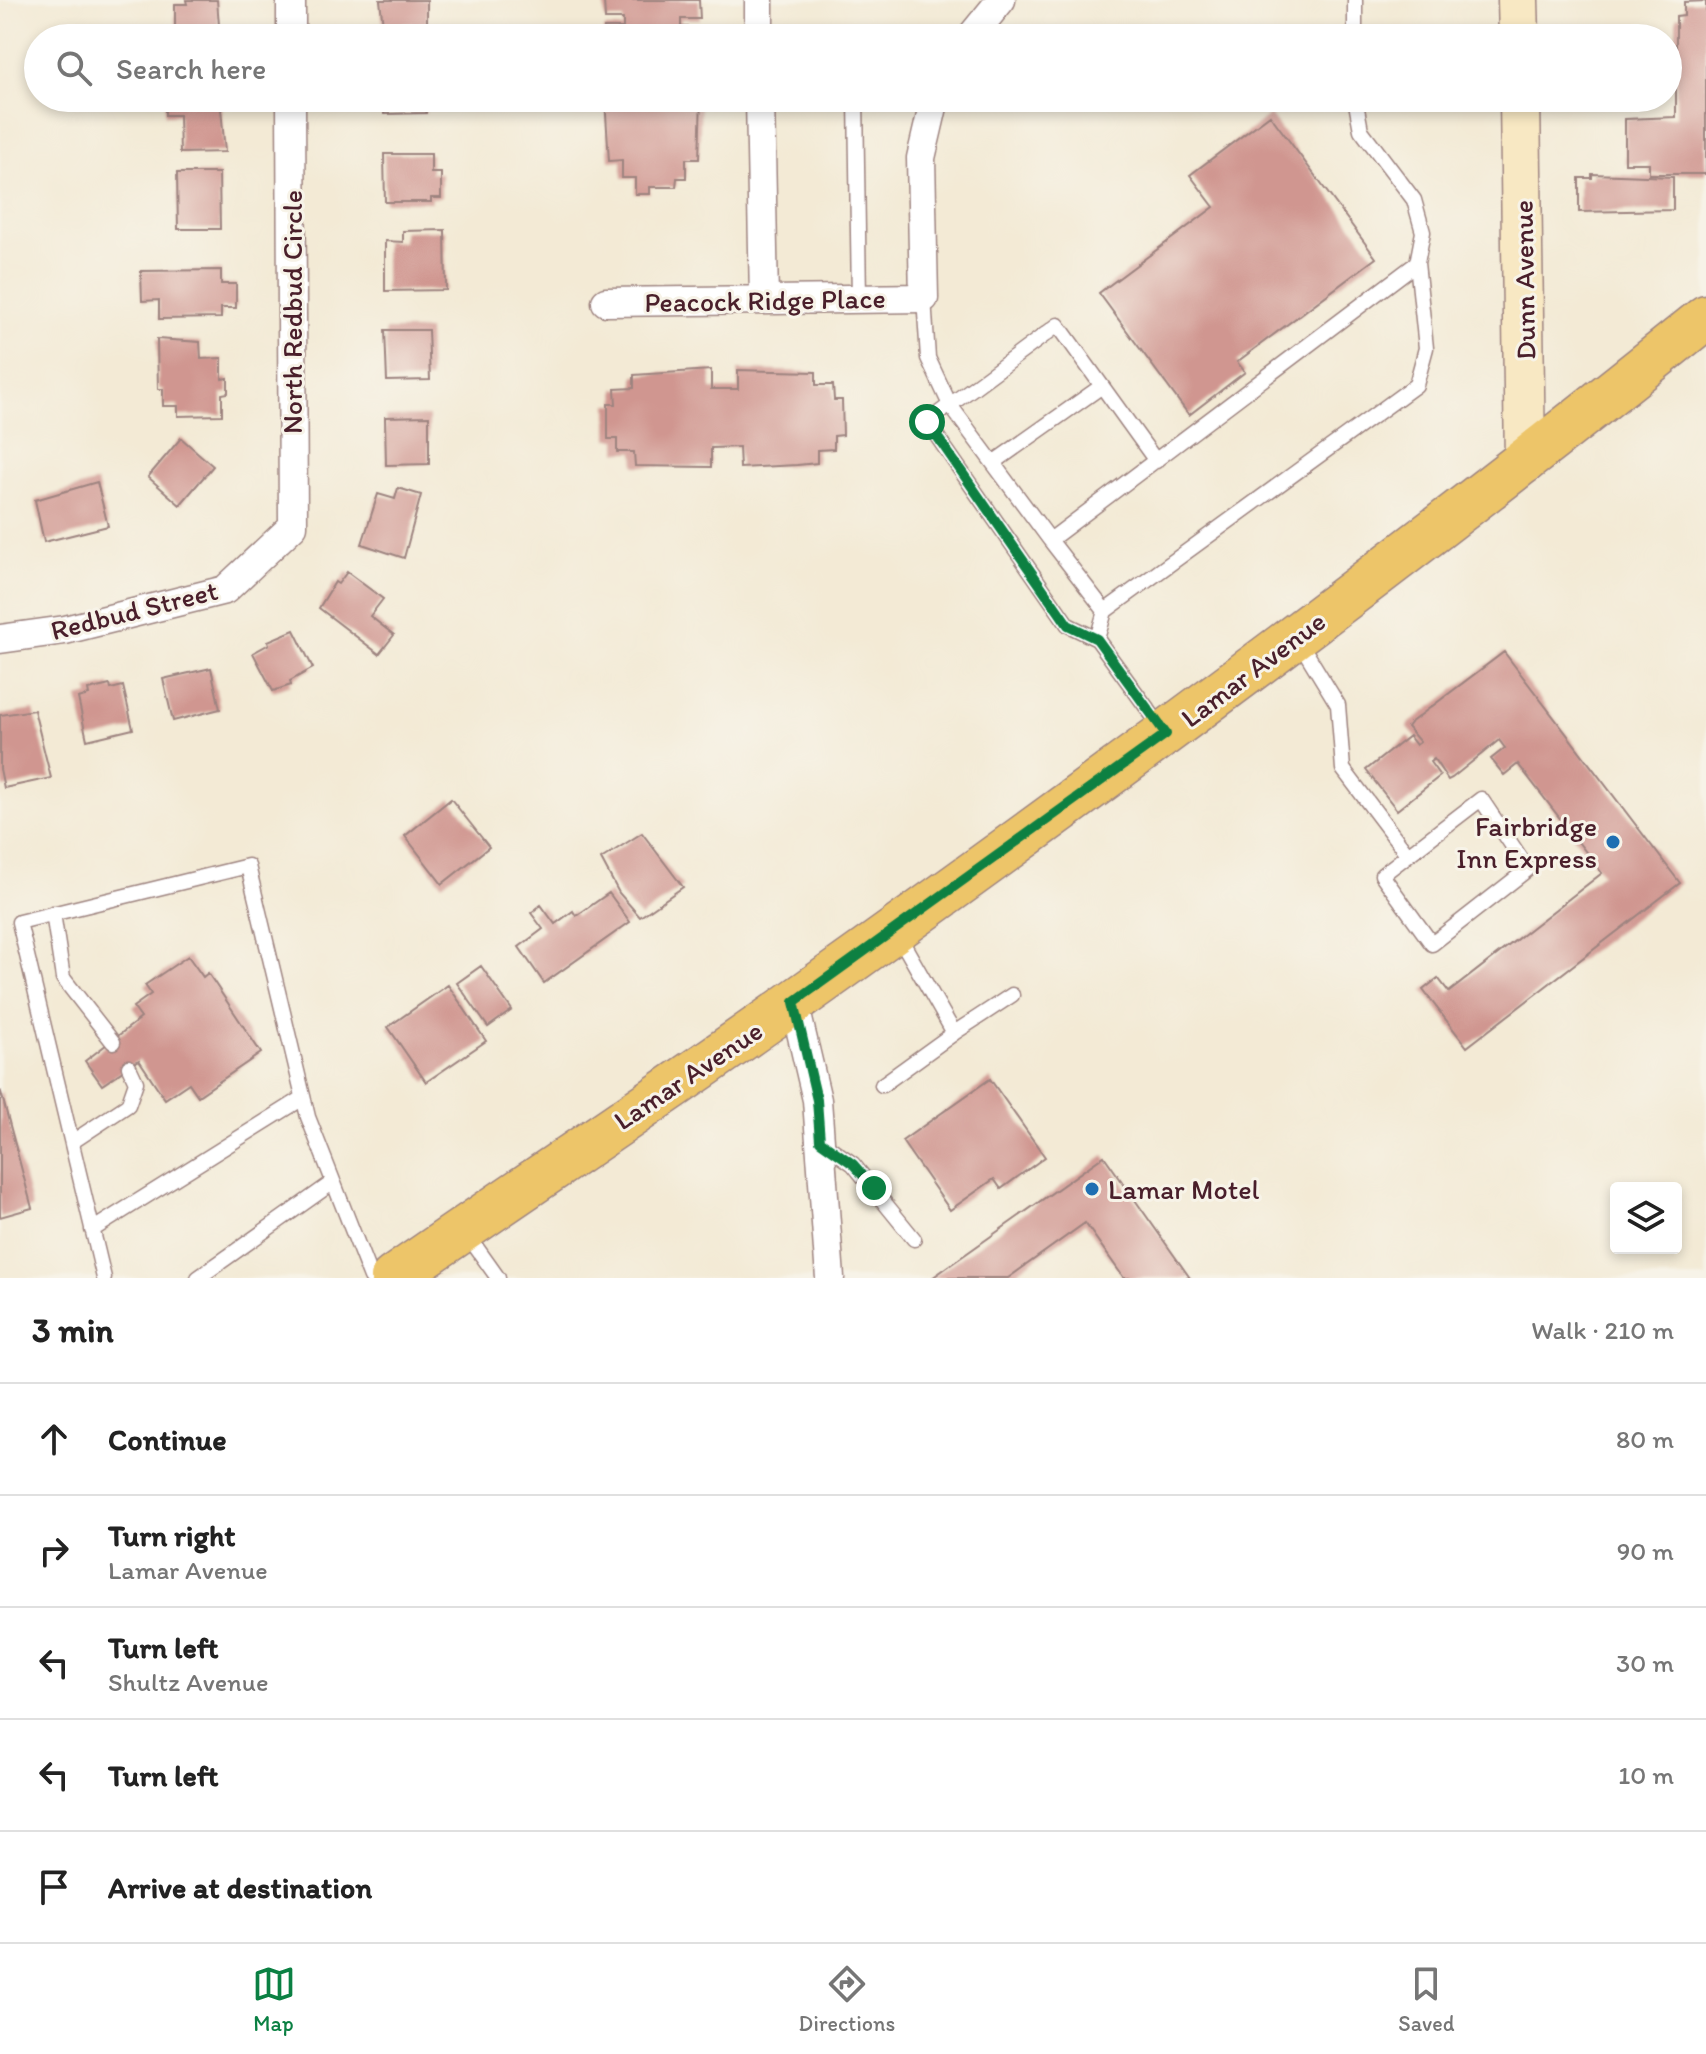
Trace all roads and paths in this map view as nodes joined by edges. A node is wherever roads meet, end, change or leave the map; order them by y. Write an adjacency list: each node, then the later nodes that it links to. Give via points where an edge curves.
1 (291, 0): 6 (street)
2 (759, 0): 7 (street)
3 (1001, 0): 8 (street)
4 (1355, 0): 9 (lane)
5 (1518, 0): 10 (street)
6 (291, 24)
7 (759, 24)
8 (981, 24)
9 (1355, 24)
10 (1519, 24)
11 (291, 112): 28 (street, North Redbud Circle)
12 (760, 112): 20 (street)
13 (856, 112): 19 (lane)
14 (932, 112): 18 (street, via 921,158)
15 (1358, 112): 17 (lane, via 1361,130 1414,200 1423,232)
16 (1520, 112): 27 (street, Dunn Avenue)
17 (1417, 263): 25 (lane); 30 (lane, via 1426,348 1416,385)
18 (924, 298): 19 (street, Peacock Ridge Place); 24 (lane, via 928,358)
19 (859, 299): 20 (street, Peacock Ridge Place)
20 (764, 300): 21 (street, Peacock Ridge Place)
21 (606, 302)
22 (1706, 317): 27 (main road, Lamar Avenue)
23 (1102, 386): 24 (lane, via 1058,325); 25 (lane); 26 (lane)
24 (950, 405): 26 (lane); 33 (lane, via 927,422 1068,625)
25 (1156, 461): 29 (lane)
26 (993, 463): 29 (lane)
27 (1525, 463): 31 (main road, Lamar Avenue)
28 (293, 526): 32 (street, Redbud Street, via 225,590 65,630)
29 (1050, 540): 30 (lane)
30 (1105, 611): 33 (lane)
31 (1297, 637): 34 (main road, Lamar Avenue); 35 (lane, via 1338,705 1343,769)
32 (0, 639)
33 (1097, 639): 34 (lane)
34 (1166, 734): 37 (main road, Lamar Avenue)
35 (1408, 855): 35 (lane, via 1481,799 1528,869 1432,944 1382,875)
36 (53, 913): 41 (lane, via 63,978); 44 (lane, via 248,866); 46 (lane, via 19,922)
37 (895, 930): 39 (main road, Lamar Avenue); 40 (lane)
38 (1012, 995): 40 (lane)
39 (794, 1002): 45 (street, via 817,1100); 48 (main road, Lamar Avenue)
40 (954, 1033): 43 (lane)
41 (113, 1042)
42 (129, 1067): 46 (lane, via 136,1082 128,1105)
43 (882, 1085)
44 (303, 1098): 47 (lane); 49 (lane)
45 (820, 1141): 50 (lane, via 853,1164); 56 (street)
46 (72, 1142): 49 (lane)
47 (332, 1183): 52 (lane); 53 (lane)
48 (464, 1229): 54 (main road, Lamar Avenue); 55 (lane)
49 (92, 1230): 51 (lane)
50 (914, 1239)
51 (104, 1278)
52 (198, 1278)
53 (371, 1278)
54 (393, 1278)
55 (498, 1278)
56 (830, 1278)

